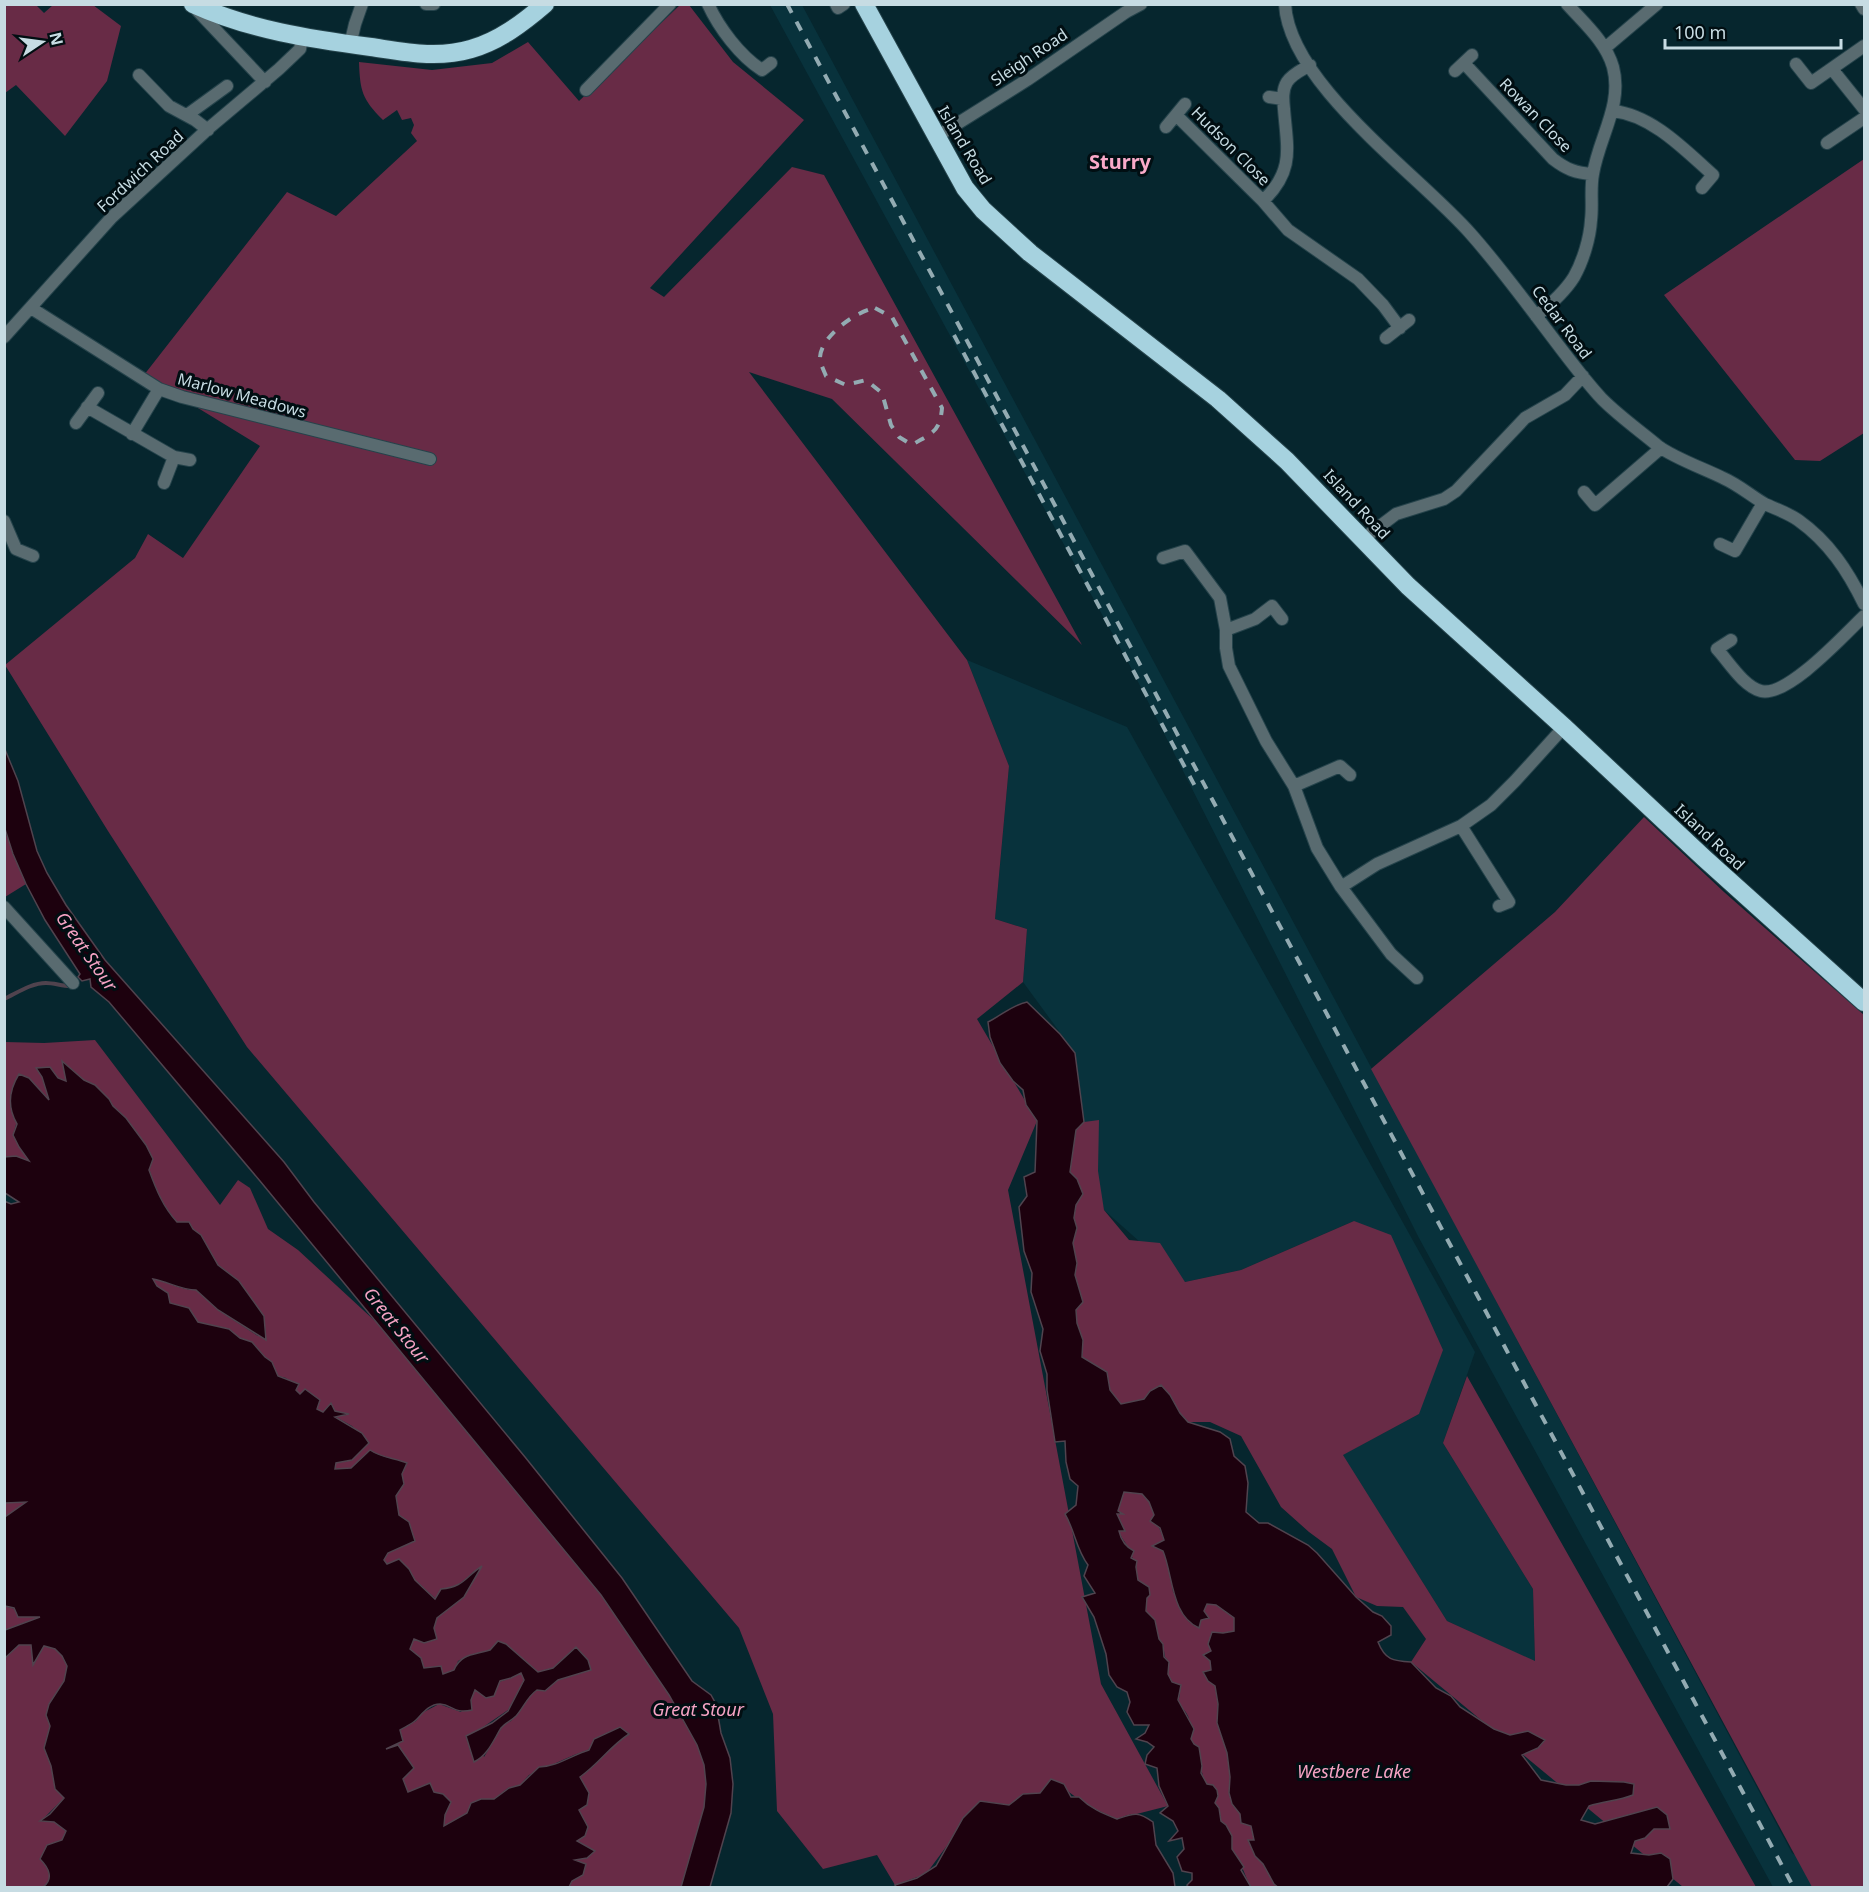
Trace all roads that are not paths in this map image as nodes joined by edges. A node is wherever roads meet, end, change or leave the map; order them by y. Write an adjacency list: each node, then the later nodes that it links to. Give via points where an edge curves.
1 (193, 4): 17 (highway, via 222,18); 27 (street)
2 (362, 4): 18 (street)
3 (426, 4): 4 (street)
4 (434, 4)
5 (545, 4): 18 (highway, via 499,38 472,49 423,55)
6 (670, 4): 29 (street, via 654,14)
7 (708, 4): 21 (street, via 752,63 762,70)
8 (836, 4): 9 (street, via 838,8)
9 (844, 4)
10 (864, 4): 40 (highway, Island Road)
11 (1141, 4): 40 (street, Sleigh Road)
12 (1286, 4): 24 (street, Cedar Road, via 1291,34)
13 (1567, 4): 20 (street)
14 (1657, 4): 20 (street)
15 (1861, 4): 16 (street)
16 (1864, 9)
17 (302, 37): 18 (highway); 27 (street, Fordwich Road, via 300,49)
18 (350, 45)
19 (1864, 46): 25 (street)
20 (1605, 48): 34 (street, via 1613,67)
21 (771, 63)
22 (1464, 63): 42 (street, Rowan Close, via 1553,159 1576,173)
23 (1796, 64): 25 (street, via 1811,83)
24 (1310, 66): 31 (street, via 1288,80); 46 (street, Cedar Road, via 1356,126 1468,231)
25 (1832, 69): 33 (street)
26 (139, 75): 35 (street, via 169,106)
27 (265, 82): 39 (street, Fordwich Road)
28 (227, 86): 35 (street)
29 (586, 90)
30 (1269, 97): 31 (street)
31 (1283, 99): 44 (street, Hudson Close, via 1288,153 1277,183)
32 (1185, 104): 36 (street, Hudson Close)
33 (1864, 109)
34 (1613, 111): 42 (street); 43 (street, via 1638,118 1690,154 1713,175)
35 (187, 115): 39 (street)
36 (1176, 115): 38 (street, Hudson Close); 44 (street, Hudson Close)
37 (1864, 118): 41 (street)
38 (1166, 127)
39 (207, 130): 45 (street, Fordwich Road, via 112,218)
40 (936, 137): 63 (highway, Island Road, via 965,188 1002,228 1218,399 1310,483)
41 (1827, 143)
42 (1593, 174): 46 (street, via 1591,222 1583,254 1574,276 1556,300)
43 (1702, 188)
44 (1263, 201): 48 (street, Hudson Close, via 1288,230 1358,279 1405,324)
45 (31, 308): 47 (street, Fordwich Road); 50 (street, Marlow Meadows)
46 (1536, 316): 49 (street, Cedar Road)
47 (4, 337)
48 (1386, 338)
49 (1582, 376): 55 (street, Cedar Road, via 1603,400); 63 (street, via 1565,395 1525,418 1456,491 1444,499 1396,514)
50 (159, 389): 54 (street); 57 (street, Marlow Meadows)
51 (98, 393): 52 (street)
52 (87, 407): 53 (street); 54 (street)
53 (76, 423)
54 (132, 434): 56 (street)
55 (1661, 448): 60 (street, via 1594,505); 61 (street, Cedar Road, via 1741,486)
56 (174, 458): 58 (street); 59 (street)
57 (430, 459)
58 (190, 460)
59 (164, 483)
60 (1584, 492)
61 (1763, 503): 64 (street, via 1735,551); 67 (street, Cedar Road, via 1797,519 1830,547)
62 (4, 521): 65 (street, via 16,549)
63 (1363, 539): 72 (highway, Island Road, via 1408,586)
64 (1720, 544)
65 (33, 556)
66 (1162, 558): 70 (street, via 1185,551 1220,598)
67 (1864, 604)
68 (1864, 616): 71 (street, via 1797,678 1779,689 1762,691 1749,684 1718,649)
69 (1282, 619): 70 (street, via 1272,606 1255,619)
70 (1226, 630): 74 (street, via 1229,666 1266,741)
71 (1731, 640)
72 (1564, 727): 75 (street, via 1491,806); 81 (highway, Island Road)
73 (1350, 775): 74 (street, via 1340,766)
74 (1294, 786): 76 (street, via 1317,848)
75 (1461, 826): 76 (street, via 1377,864); 77 (street, via 1509,902)
76 (1341, 887): 79 (street, via 1391,954)
77 (1499, 906)
78 (4, 907): 80 (street)
79 (1416, 978)
80 (73, 983)
81 (1864, 1002)

